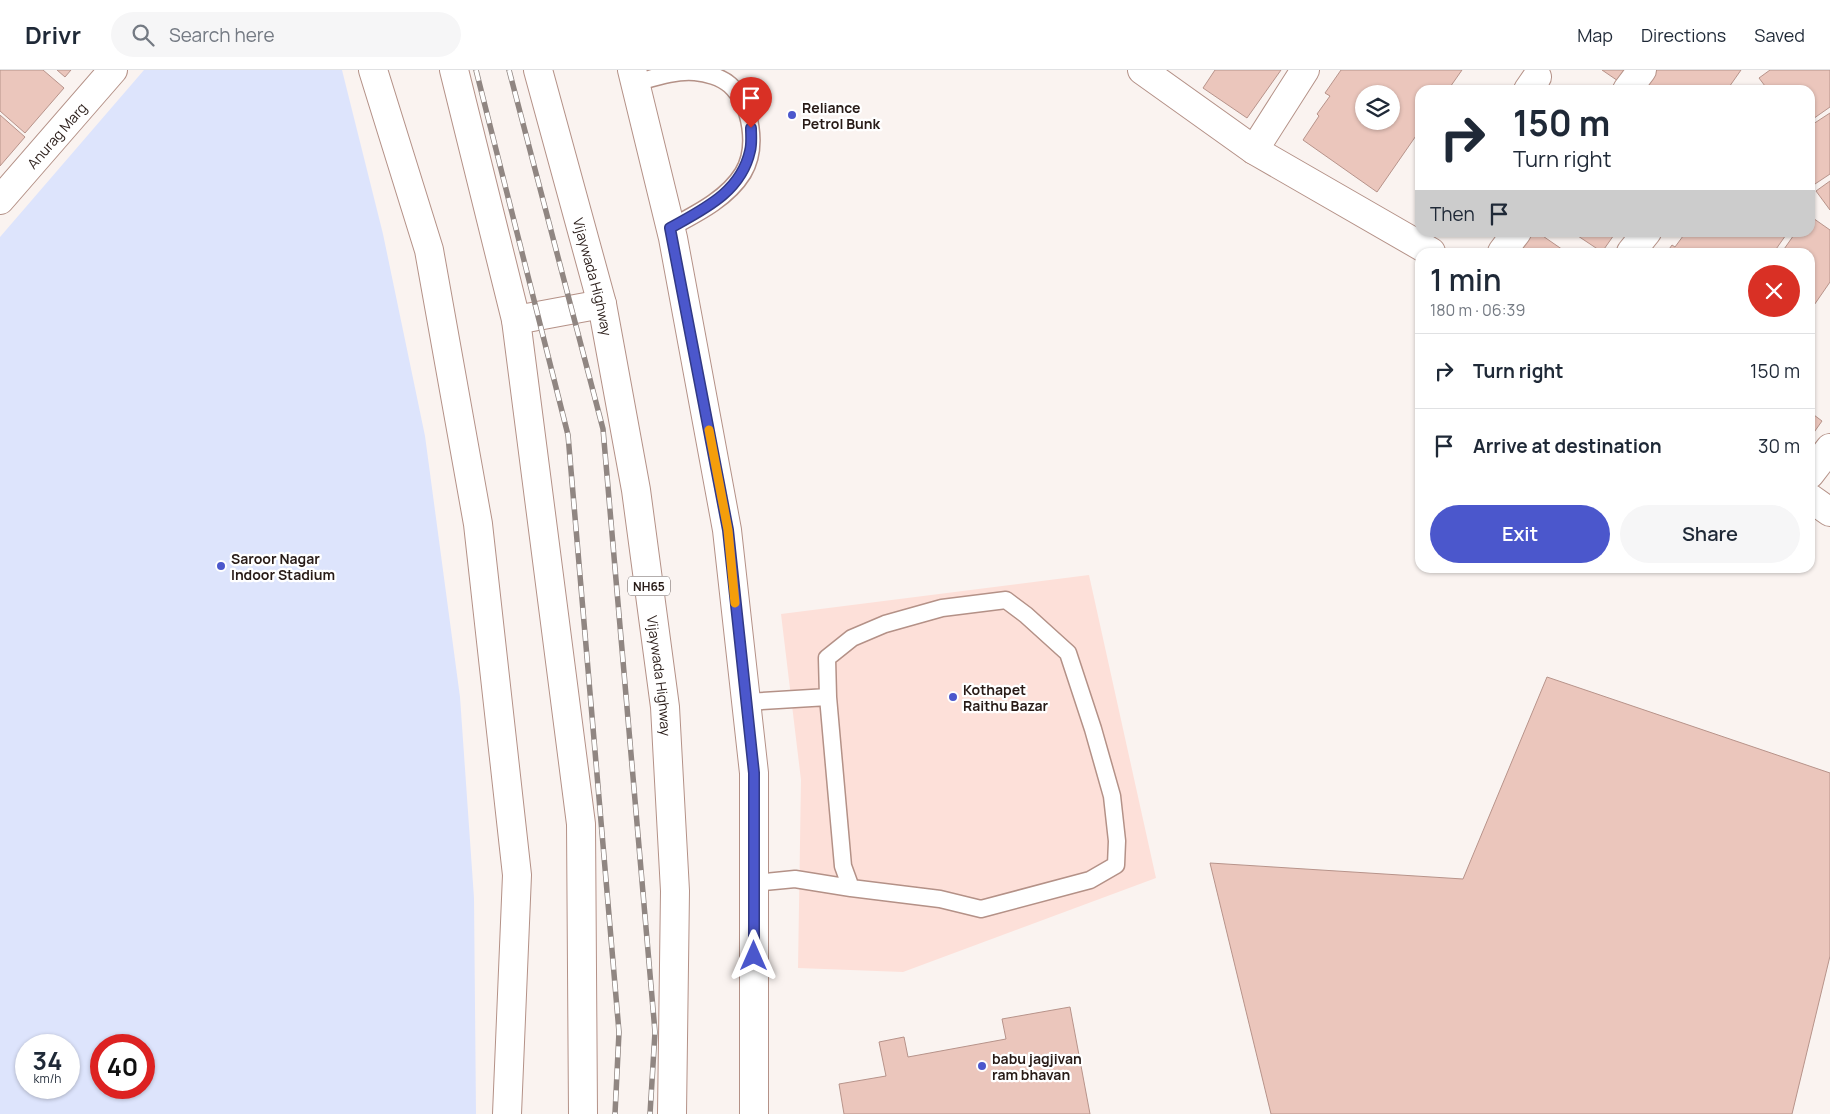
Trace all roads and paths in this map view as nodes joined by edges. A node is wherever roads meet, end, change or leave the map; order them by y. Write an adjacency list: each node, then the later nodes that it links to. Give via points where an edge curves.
1 (113, 70): 11 (main road, Anurag Marg)
2 (373, 70): 28 (main road, via 429,250 478,524 518,875)
3 (454, 70): 19 (main road)
4 (538, 70): 18 (main road, Vijaywada Highway / NH65)
5 (1142, 70): 10 (main road)
6 (1305, 70): 10 (main road)
7 (1642, 70): 9 (main road)
8 (633, 76): 12 (main road); 12 (lane, via 692,71 710,75 729,85 742,100 748,115 751,150 743,173 720,199)
9 (1631, 85)
10 (1254, 150): 15 (main road)
11 (0, 200)
12 (670, 228): 25 (main road, via 728,530)
13 (1513, 237): 16 (main road)
14 (1642, 237): 17 (main road)
15 (1427, 244)
16 (1505, 248)
17 (1634, 248)
18 (602, 304): 19 (main road); 30 (main road, Vijaywada Highway / NH65, via 636,490 665,708 676,891)
19 (516, 320): 29 (main road, via 581,824)
20 (1830, 448): 21 (main road)
21 (1815, 468)
22 (1815, 502): 23 (main road)
23 (1830, 512)
24 (828, 697): 25 (lane); 27 (lane, via 843,866); 27 (lane, via 827,658 852,638 885,624 942,608 1006,600 1068,653 1112,796 1116,864 1090,880 981,909 940,899)
25 (746, 702): 26 (main road, via 754,773)
26 (754, 883): 27 (lane, via 795,879); 31 (main road)
27 (851, 888)
28 (507, 1114)
29 (583, 1114)
30 (672, 1114)
31 (754, 1114)

